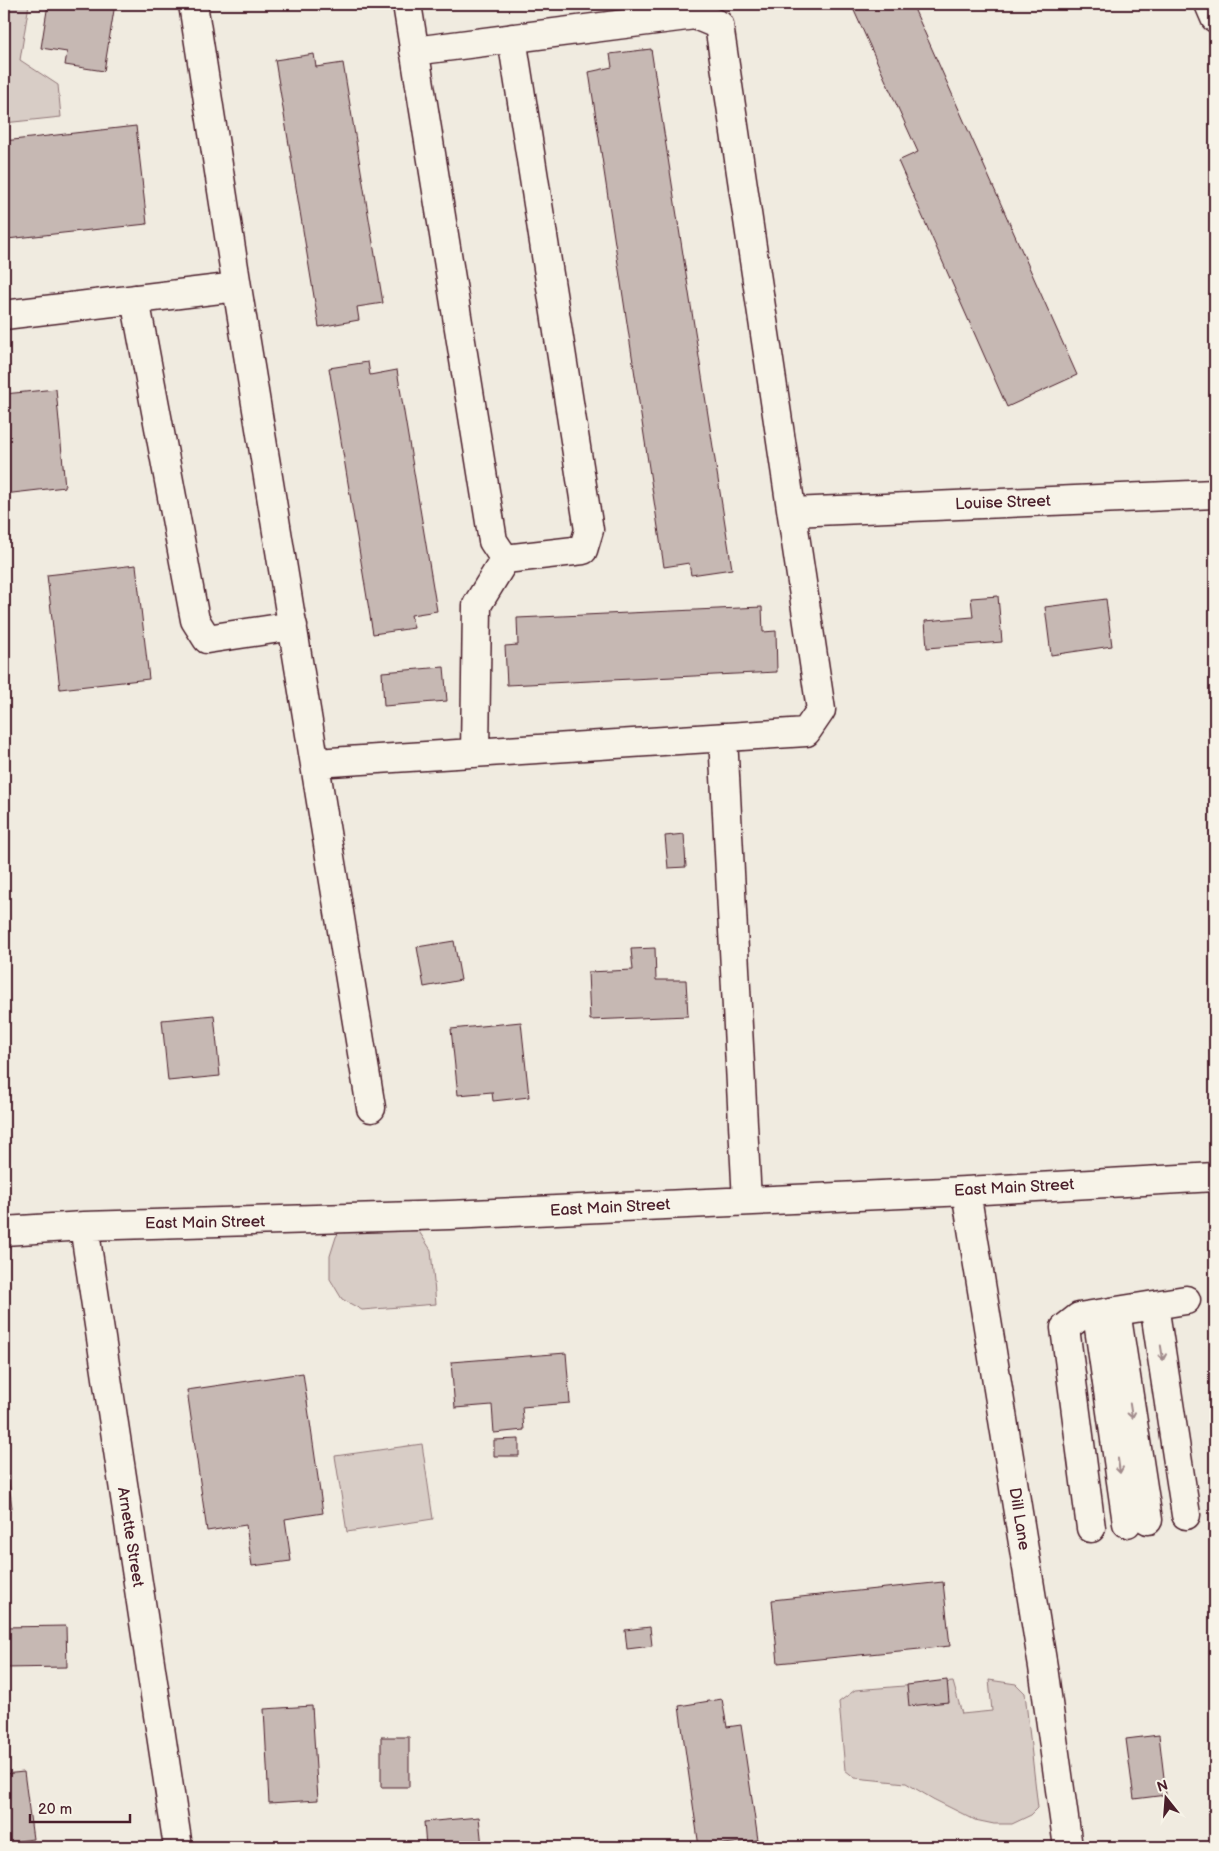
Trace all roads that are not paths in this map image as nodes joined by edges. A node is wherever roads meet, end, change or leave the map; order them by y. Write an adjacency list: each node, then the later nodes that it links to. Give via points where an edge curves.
1 (193, 4): 7 (street)
2 (407, 4): 6 (street)
3 (1209, 4): 4 (street)
4 (1215, 18)
5 (512, 38): 6 (street); 11 (street, via 695,15 719,25); 12 (street, via 589,530 583,550)
6 (414, 51): 12 (street, via 493,541)
7 (237, 287): 8 (street); 13 (street)
8 (135, 299): 9 (street); 13 (street, via 195,620 207,639)
9 (4, 315)
10 (1215, 494): 11 (street, Louise Street)
11 (792, 512): 14 (street, via 821,710 806,732)
12 (505, 559): 15 (street, via 477,605)
13 (293, 626): 16 (street)
14 (723, 737): 15 (street); 20 (street)
15 (475, 753): 16 (street)
16 (315, 763): 17 (street)
17 (371, 1108)
18 (1215, 1176): 19 (street, East Main Street)
19 (966, 1191): 20 (street, East Main Street); 27 (street, Dill Lane, via 1043,1667)
20 (747, 1201): 21 (street, East Main Street, via 404,1217)
21 (84, 1226): 22 (street, East Main Street); 26 (street, Arnette Street)
22 (4, 1231)
23 (1186, 1300): 24 (street)
24 (1117, 1311): 25 (street, one-way to 25); 25 (street, one-way to 25); 25 (street, via 1065,1328)
25 (1138, 1522)
26 (178, 1847)
27 (1068, 1847)

